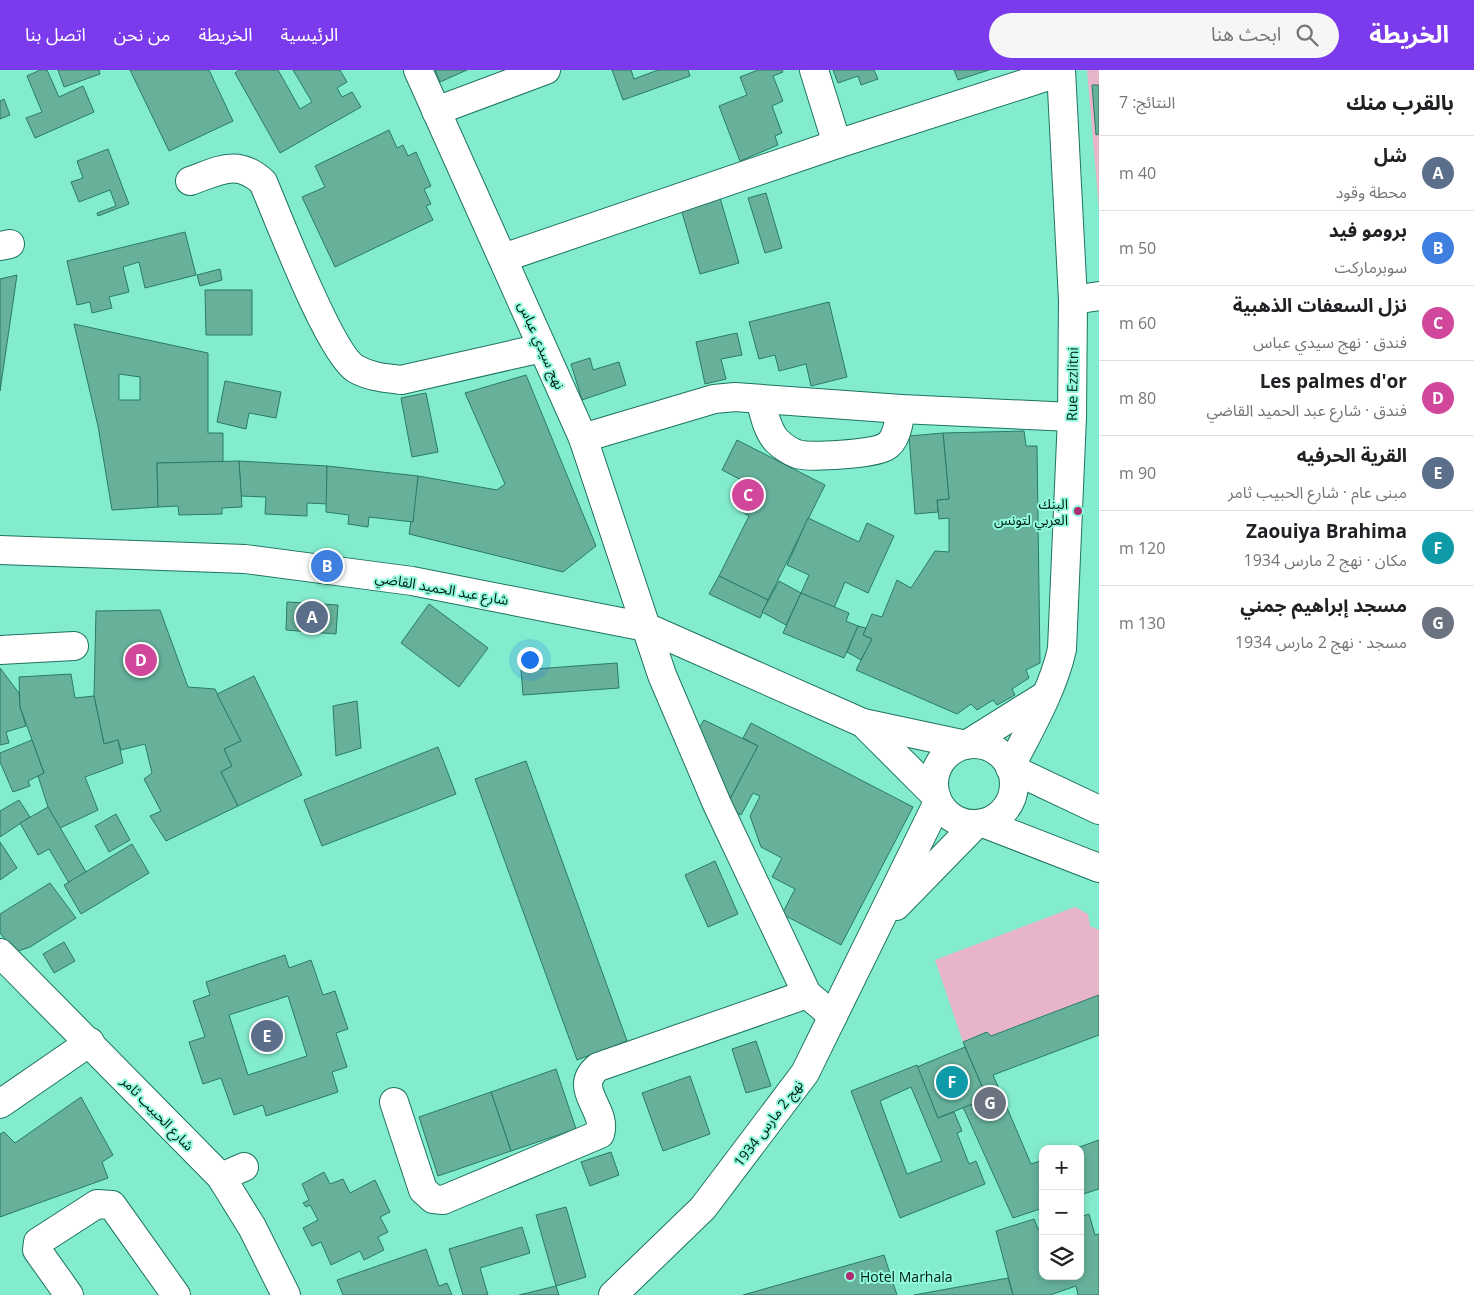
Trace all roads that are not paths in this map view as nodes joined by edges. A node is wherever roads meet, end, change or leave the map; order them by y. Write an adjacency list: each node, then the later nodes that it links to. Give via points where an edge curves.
1 (418, 70): 5 (street, نهج سيدي عباس)
2 (546, 70): 5 (street)
3 (814, 70): 6 (street)
4 (1061, 71): 6 (street); 9 (street, Rue Ezzlitni)
5 (436, 111): 8 (street, نهج سيدي عباس)
6 (837, 144): 8 (street)
7 (190, 181): 10 (street, via 226,169 240,168 252,172 263,182 334,345 355,369 377,377 400,380)
8 (503, 258): 10 (street, نهج سيدي عباس)
9 (1086, 298): 13 (street, Rue Ezzlitni)
10 (542, 348): 14 (street, نهج سيدي عباس)
11 (760, 399): 12 (street); 12 (street, via 769,429 777,440 795,454 808,456 869,452 886,447 895,435); 14 (street, via 714,399)
12 (901, 410): 13 (street)
13 (1072, 417): 19 (street, Rue Ezzlitni, via 1062,649)
14 (583, 438): 16 (street, نهج سيدي عباس)
15 (0, 550): 16 (street, شارع عبد الحميد القاضي, via 245,559 412,581)
16 (646, 627): 20 (street, شارع عبد الحميد القاضي); 29 (street, نهج سيدي عباس, via 662,675 717,804)
17 (74, 646): 18 (street)
18 (0, 650)
19 (1046, 695): 21 (street); 22 (street, Rue Ezzlitni)
20 (862, 723): 21 (street, شارع عبد الحميد القاضي); 23 (street, شارع عبد الحميد القاضي)
21 (966, 745): 22 (street, via 987,746); 23 (street, via 943,759 936,770)
22 (1010, 768): 24 (street); 25 (street, via 1012,795 1006,807 996,817)
23 (937, 799): 25 (street, via 954,819); 27 (street, نهج 2 مارس 1934)
24 (1099, 810)
25 (980, 824): 26 (street); 27 (street, نهج 2 مارس 1934)
26 (1099, 868)
27 (881, 922): 30 (street, نهج 2 مارس 1934)
28 (0, 953): 31 (street, شارع الحبيب ثامر)
29 (807, 994): 30 (street); 32 (street, via 598,1067 591,1073 587,1086 601,1124 600,1134 443,1200 433,1199 423,1190)
30 (833, 1016): 37 (street, نهج 2 مارس 1934, via 805,1074 703,1208)
31 (90, 1042): 33 (street); 34 (street, شارع الحبيب ثامر, via 233,1172 252,1227)
32 (394, 1102)
33 (0, 1104)
34 (283, 1294)
35 (69, 1295): 36 (street, via 37,1250 38,1242 97,1204 108,1204 112,1205)
36 (176, 1295)
37 (613, 1295)

